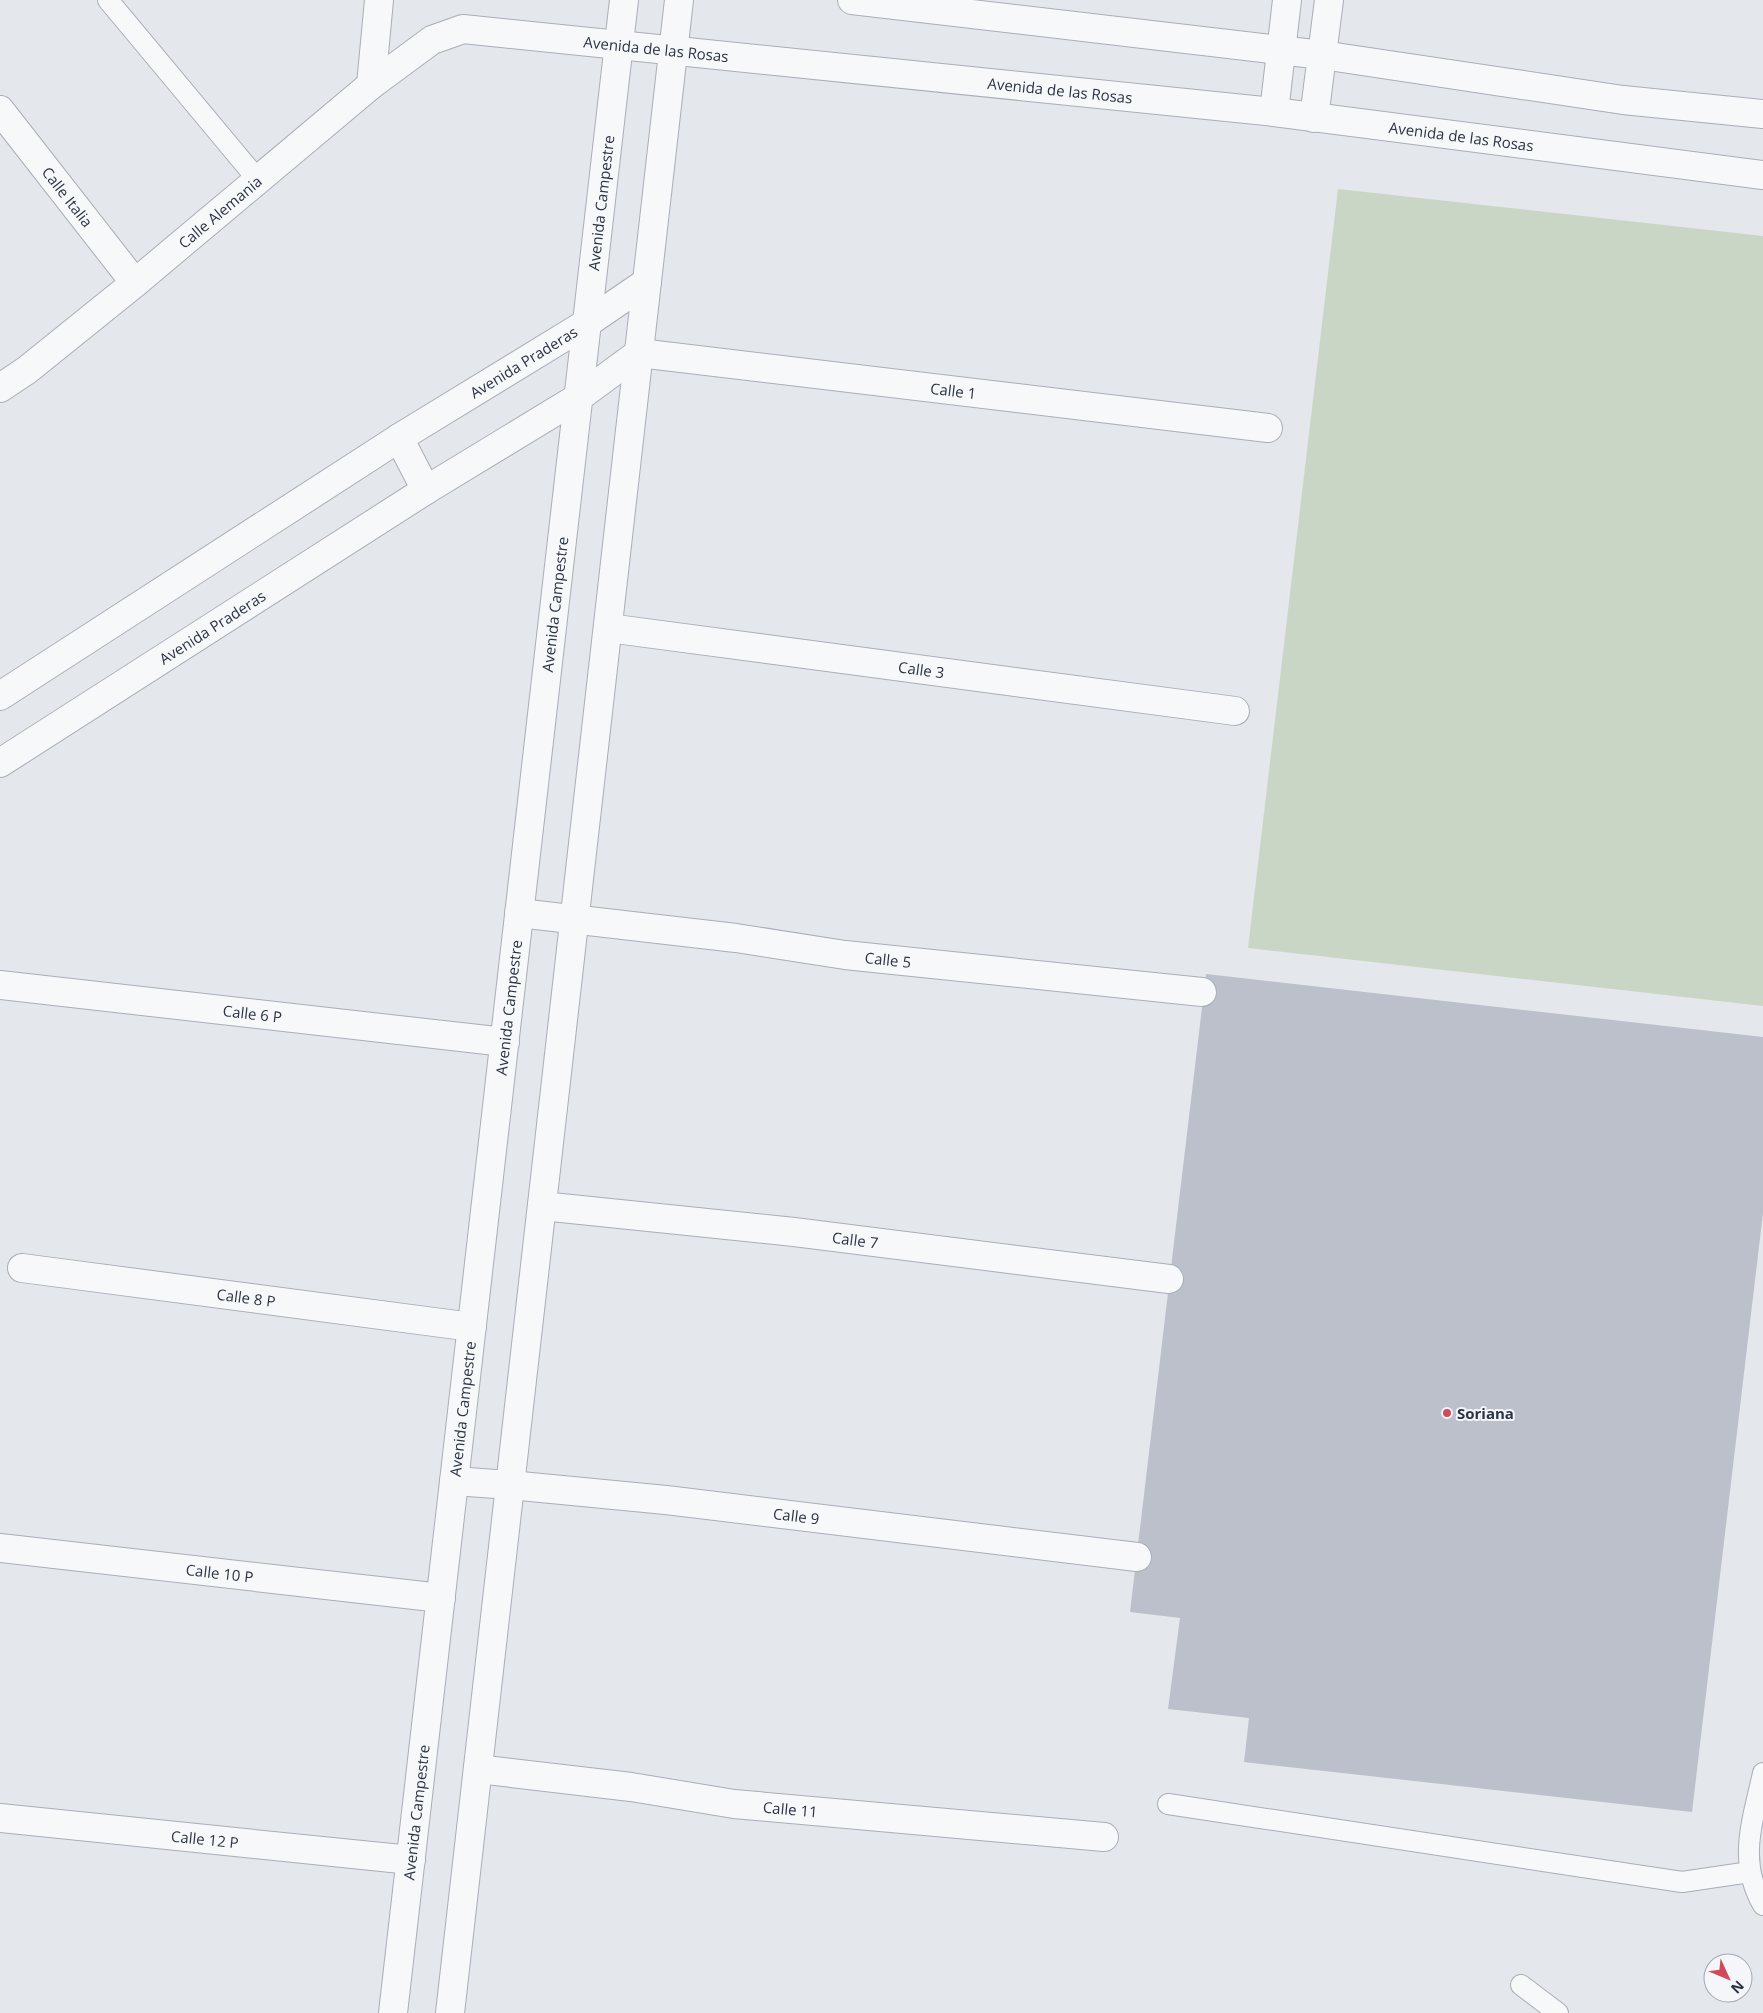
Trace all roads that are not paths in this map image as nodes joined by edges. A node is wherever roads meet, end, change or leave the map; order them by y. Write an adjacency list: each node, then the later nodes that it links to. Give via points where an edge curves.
1 (108, 0): 18 (lane)
2 (379, 0): 12 (street)
3 (624, 0): 8 (street, Avenida Campestre)
4 (679, 0): 9 (street)
5 (852, 0): 10 (street)
6 (1287, 0): 10 (street)
7 (1329, 0): 11 (street)
8 (619, 45): 9 (street, Avenida de las Rosas); 12 (street, Avenida de las Rosas, via 464,29 432,40); 21 (street, Avenida Campestre)
9 (674, 51): 14 (street, Avenida de las Rosas); 19 (street)
10 (1281, 52): 11 (street); 14 (street)
11 (1322, 55): 15 (street, via 1623,100); 16 (street)
12 (372, 85): 18 (street, Calle Alemania)
13 (0, 110): 20 (street, Calle Italia)
14 (1274, 112): 16 (street, Avenida de las Rosas)
15 (1763, 114)
16 (1314, 118): 17 (street, Avenida de las Rosas)
17 (1763, 175)
18 (258, 180): 20 (street, Calle Alemania)
19 (647, 282): 21 (street, Avenida Praderas); 22 (street)
20 (135, 283): 23 (street, Calle Alemania)
21 (587, 323): 24 (street, Avenida Campestre); 26 (street, Avenida Praderas)
22 (639, 353): 24 (street, Avenida Praderas); 25 (street, Calle 1); 28 (street)
23 (0, 388)
24 (579, 398): 27 (street, Avenida Praderas); 32 (street, Avenida Campestre)
25 (1268, 428)
26 (399, 438): 27 (street); 29 (street, Avenida Praderas)
27 (426, 490): 31 (street, Avenida Praderas)
28 (608, 628): 30 (street, Calle 3); 33 (street)
29 (0, 696)
30 (1235, 711)
31 (0, 763)
32 (519, 913): 33 (street, Calle 5); 36 (street, Avenida Campestre)
33 (575, 921): 35 (street, Calle 5, via 736,938 845,955); 37 (street)
34 (0, 985): 36 (street, Calle 6 P)
35 (1202, 992)
36 (505, 1042): 40 (street, Avenida Campestre)
37 (542, 1206): 39 (street, Calle 7, via 794,1232); 42 (street)
38 (22, 1268): 40 (street, Calle 8 P)
39 (1169, 1279)
40 (472, 1327): 41 (street, Avenida Campestre)
41 (454, 1482): 42 (street, Calle 9); 45 (street, Avenida Campestre)
42 (510, 1485): 44 (street, Calle 9, via 666,1500); 46 (street)
43 (0, 1548): 45 (street, Calle 10 P)
44 (1137, 1557)
45 (441, 1598): 52 (street, Avenida Campestre)
46 (478, 1769): 51 (street, Calle 11, via 631,1787 734,1804); 57 (street)
47 (1763, 1773): 49 (lane)
48 (1168, 1804): 53 (lane, via 1682,1882)
49 (1759, 1808): 53 (lane, via 1748,1842)
50 (0, 1818): 52 (street, Calle 12 P)
51 (1104, 1837)
52 (411, 1860): 56 (street, Avenida Campestre)
53 (1750, 1872): 54 (lane)
54 (1763, 1905)
55 (1521, 1985): 58 (lane)
56 (393, 2013)
57 (450, 2013)
58 (1558, 2013)

